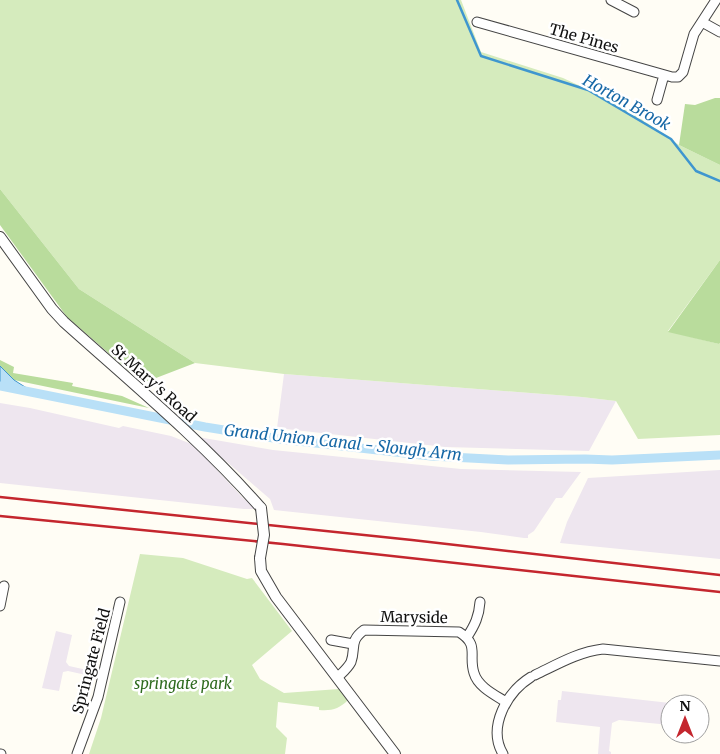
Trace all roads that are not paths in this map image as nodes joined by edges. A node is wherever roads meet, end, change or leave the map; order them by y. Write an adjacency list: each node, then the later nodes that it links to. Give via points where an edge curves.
1 (611, 0): 3 (street)
2 (716, 0): 5 (street)
3 (634, 12)
4 (477, 22): 7 (street, The Pines)
5 (702, 22): 6 (street); 7 (street, The Pines, via 694,34 683,72 678,77)
6 (720, 32)
7 (664, 75): 8 (street)
8 (657, 100)
9 (0, 237): 18 (street, St Mary's Road, bridge, via 64,322 196,441 261,508 264,535 260,558 262,571 276,597)
10 (4, 586): 13 (street)
11 (120, 602): 20 (street, Springate Field, via 98,697)
12 (480, 602): 14 (street, via 475,625)
13 (0, 606)
14 (467, 637): 16 (street, Maryside, via 448,630 364,630 356,635); 19 (street, Maryside, via 473,648 474,674 480,683)
15 (332, 640): 16 (street)
16 (353, 644): 18 (street, via 351,662)
17 (720, 661): 19 (street, via 603,649 588,651 520,684)
18 (338, 677): 21 (street, St Mary's Road)
19 (506, 702): 22 (street, via 498,728)
20 (77, 754)
21 (395, 754)
22 (503, 754)

